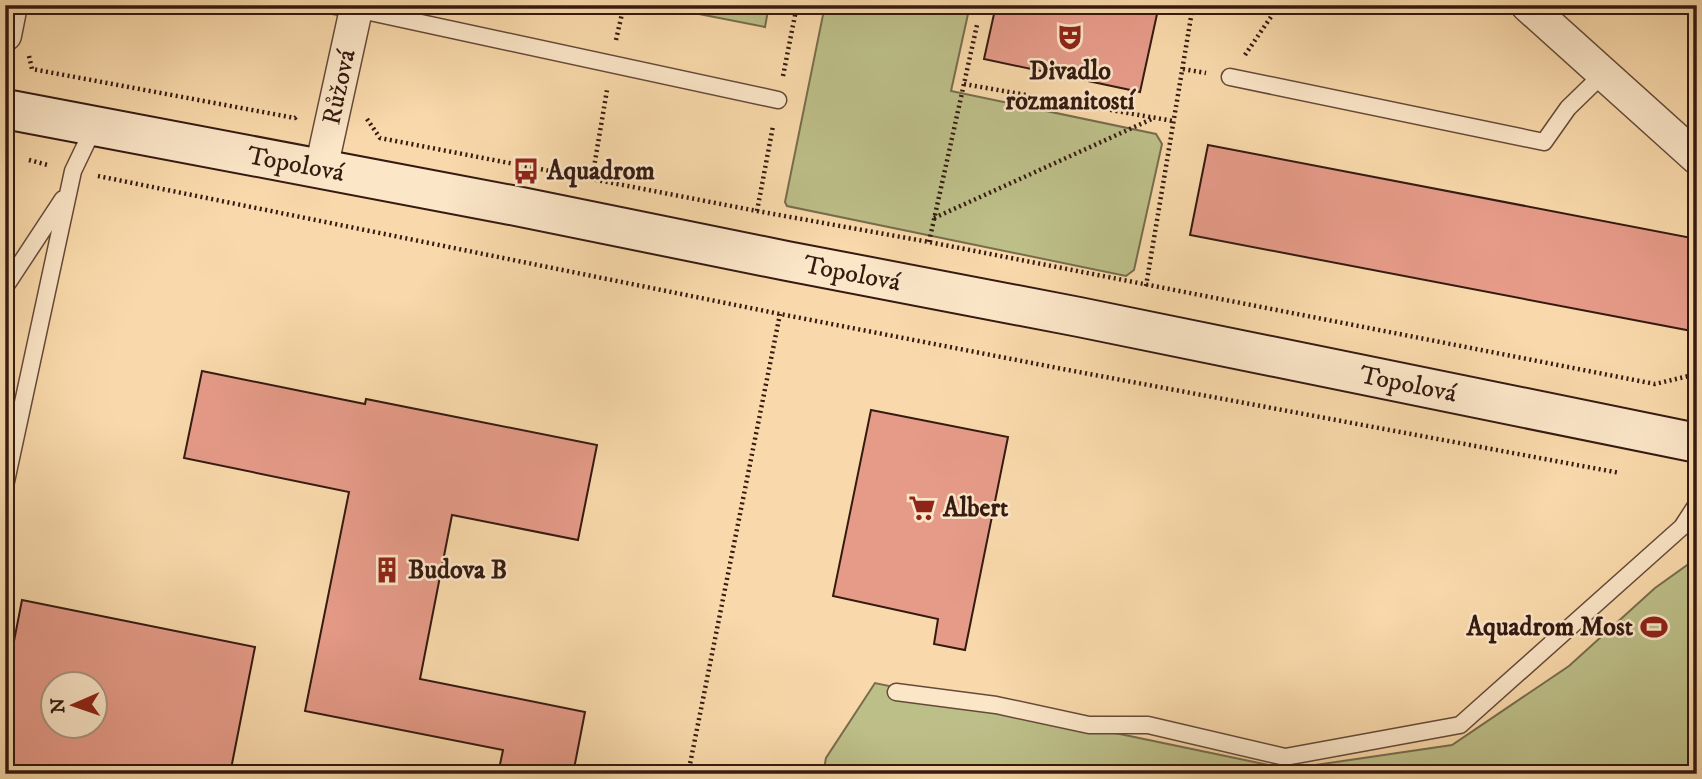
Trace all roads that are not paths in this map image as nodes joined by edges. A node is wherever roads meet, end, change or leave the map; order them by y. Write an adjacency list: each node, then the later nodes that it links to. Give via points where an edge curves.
1 (10, 5): 4 (street)
2 (1527, 5): 5 (street)
3 (347, 7): 7 (lane); 11 (street, Růžová)
4 (16, 41)
5 (1603, 74): 6 (lane, via 1544,142); 10 (street)
6 (1230, 77)
7 (778, 100)
8 (5, 109): 9 (street, Topolová)
9 (95, 125): 11 (street, Topolová); 12 (lane, via 73,171)
10 (1697, 158)
11 (321, 169): 14 (street, Topolová)
12 (69, 191): 13 (lane); 15 (lane)
13 (5, 286)
14 (1697, 443)
15 (5, 486)
16 (1697, 504): 17 (lane, via 1682,527 1460,725 1286,757 1148,725 1089,725 996,705)
17 (896, 692)

